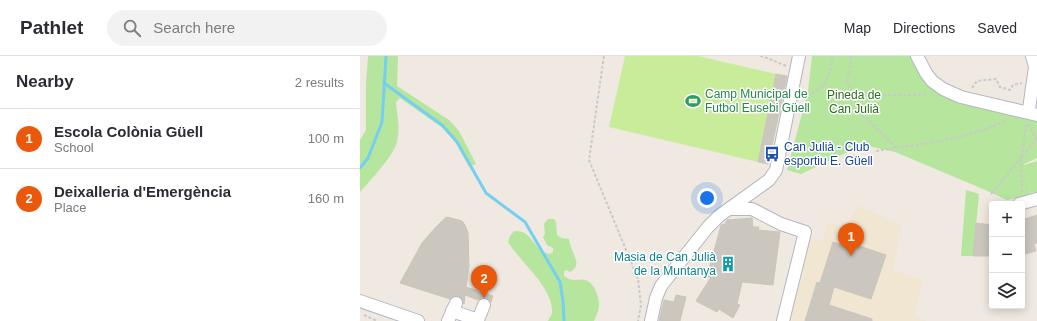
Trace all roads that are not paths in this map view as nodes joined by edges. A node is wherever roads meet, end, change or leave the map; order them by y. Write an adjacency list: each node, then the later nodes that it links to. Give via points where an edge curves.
1 (799, 56): 7 (street, via 776,170 769,180)
2 (917, 56): 4 (street, via 932,81 943,89)
3 (1032, 56): 4 (street, via 1034,67)
4 (1029, 115)
5 (1037, 199): 6 (street)
6 (1025, 202)
7 (729, 209): 12 (street, via 708,226 661,286); 13 (street, via 752,209 781,224 805,232)
8 (360, 301): 11 (street)
9 (484, 305): 10 (street, via 478,320)
10 (452, 312)
11 (418, 321)
12 (650, 321)
13 (783, 321)

